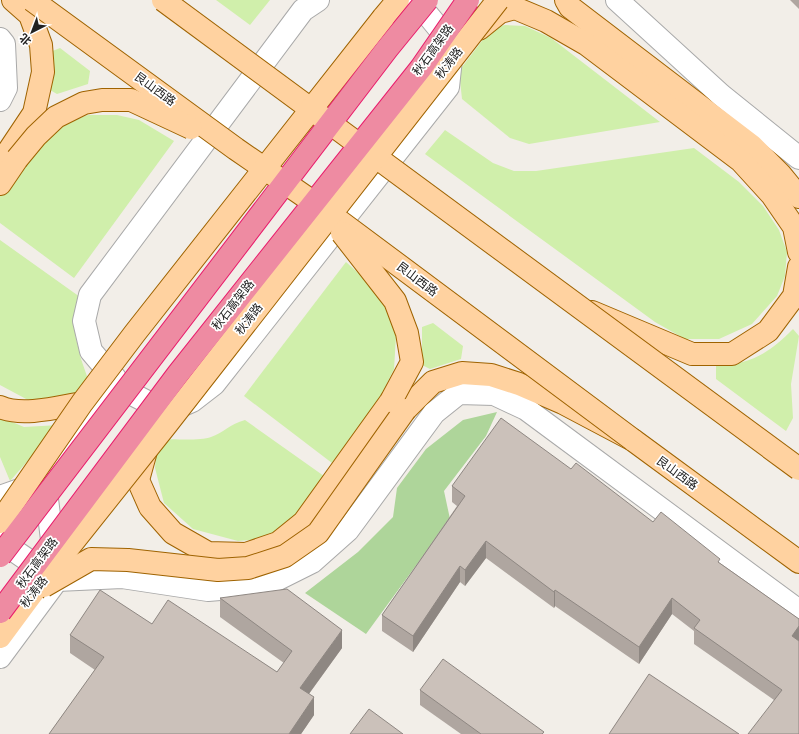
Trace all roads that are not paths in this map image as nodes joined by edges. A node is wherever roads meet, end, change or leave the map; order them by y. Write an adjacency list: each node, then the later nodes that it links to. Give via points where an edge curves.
1 (13, 0): 16 (main road, via 30,15 41,45 43,72 34,113)
2 (32, 0): 14 (main road, 艮山西路, bridge)
3 (163, 0): 22 (main road, bridge)
4 (318, 0): 23 (street, via 303,10 90,295 84,321 91,352)
5 (468, 0): 37 (highway, 秋石高架路, bridge, via 421,68 178,374)
6 (498, 0): 11 (main road, 秋涛路, bridge)
7 (566, 0): 18 (main road, via 570,7 752,146)
8 (617, 0): 15 (street, via 721,95)
9 (415, 1): 10 (main road); 23 (street, via 450,42 448,87 214,384 192,401 167,412); 32 (highway, bridge, via 387,50)
10 (386, 9): 24 (main road, bridge)
11 (472, 34): 20 (main road, bridge, via 500,12 515,8 546,21 586,44 741,161 772,195 794,227); 27 (main road, 秋涛路, bridge)
12 (0, 39): 13 (street, via 4,44 6,88)
13 (0, 100)
14 (236, 149): 17 (main road, bridge, via 131,100 84,102 56,117 36,136); 19 (main road, 艮山西路, bridge)
15 (799, 158)
16 (0, 164)
17 (0, 184)
18 (799, 197)
19 (326, 211): 26 (main road, 艮山西路, bridge); 27 (main road, bridge, via 395,301 407,333 412,362 391,402 304,522 278,542 246,554 208,553 173,533 150,507 138,480)
20 (799, 252)
21 (799, 267): 22 (main road, bridge, via 794,296 768,332 732,354 692,354)
22 (576, 304): 28 (main road, bridge)
23 (120, 384): 29 (street, via 39,483); 34 (street, via 46,491)
24 (82, 403): 25 (main road, via 33,411); 30 (main road, bridge)
25 (0, 407)
26 (633, 440): 33 (main road, 艮山西路); 35 (main road, bridge, via 563,403 519,384 491,375 462,373 433,382 405,410 318,533 285,556 248,568 218,570 128,560 91,560)
27 (146, 451): 35 (main road, 秋涛路, bridge)
28 (799, 469)
29 (0, 497)
30 (0, 522)
31 (0, 541): 34 (street)
32 (0, 556)
33 (799, 562)
34 (57, 580): 36 (street, via 122,577 208,590 266,585 312,562 348,530 434,413 459,394 494,394 526,409); 39 (street)
35 (34, 591): 38 (main road, 秋涛路)
36 (799, 611)
37 (0, 612)
38 (0, 637)
39 (0, 657)

